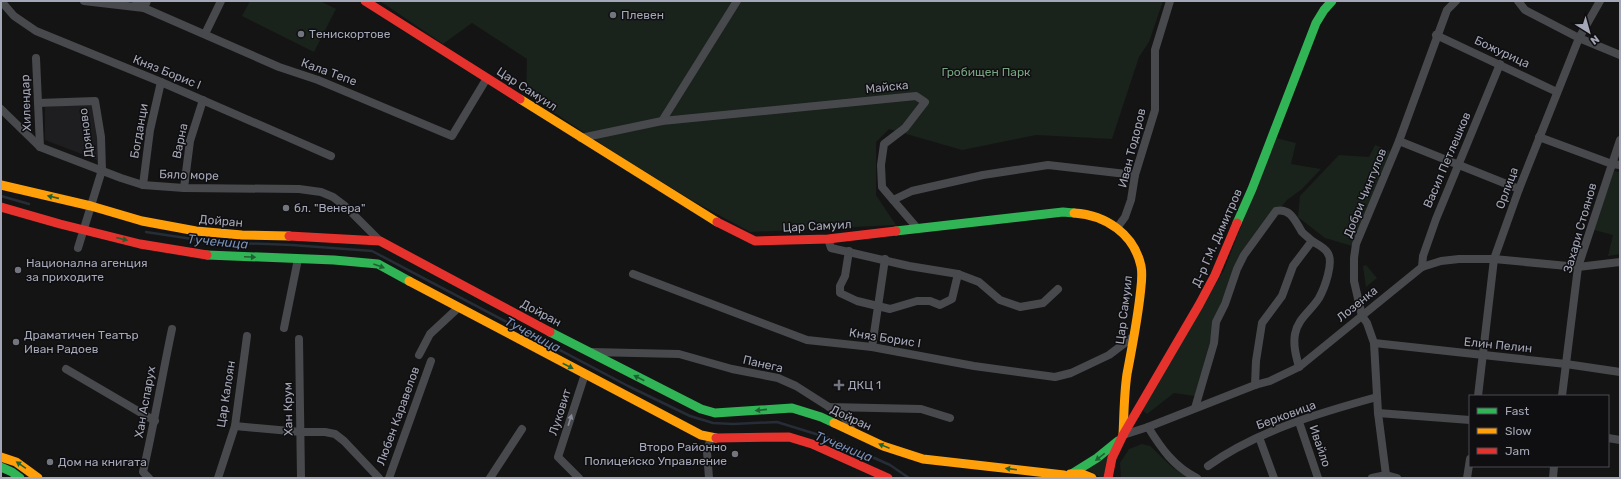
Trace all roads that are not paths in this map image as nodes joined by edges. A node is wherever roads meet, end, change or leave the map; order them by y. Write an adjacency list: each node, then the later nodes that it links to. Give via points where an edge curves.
1 (1, 1): 20 (street, Княз Борис I, via 14,16 36,31)
2 (84, 1): 12 (street)
3 (136, 1): 12 (street, Кала Тепе)
4 (221, 1): 13 (street)
5 (365, 1): 19 (main road, Цар Самуил)
6 (737, 1): 25 (street)
7 (1170, 1): 35 (street, Иван Тодоров, via 1155,50 1155,110)
8 (1332, 1): 95 (main road, Д-р Г.М. Димитров, via 1316,23 1252,189 1215,275)
9 (1456, 1): 14 (street, Добри Чинтулов, via 1447,10)
10 (1518, 1): 15 (street, via 1525,10)
11 (1600, 1): 15 (street, Орлица)
12 (146, 4): 13 (street, Кала Тепе)
13 (205, 34): 19 (street, Кала Тепе, via 279,67 318,80 452,136)
14 (1436, 36): 18 (street, Божурица); 29 (street, Добри Чинтулов)
15 (1579, 38): 16 (street); 21 (street, Орлица)
16 (1620, 55)
17 (36, 58): 23 (street, Хилендар)
18 (1500, 64): 21 (street, Божурица); 33 (street, Васил Петлешков)
19 (487, 78): 27 (main road, Цар Самуил)
20 (161, 82): 22 (street, Княз Борис I); 37 (street, Богданци, via 150,130)
21 (1557, 92): 26 (street, Орлица)
22 (203, 100): 31 (street, Княз Борис I); 38 (street, Варна, via 190,142)
23 (38, 103): 30 (street, Хилендар); 34 (street, Дряново, via 94,101 101,137)
24 (1, 109): 30 (street, Бяло море)
25 (662, 121): 27 (street, Майска); 40 (street, Майска, via 916,96 925,102 905,128 884,144 881,165 882,187)
26 (1539, 137): 32 (street); 39 (street, Орлица)
27 (581, 138): 46 (main road, Цар Самуил, via 749,239)
28 (1620, 140): 32 (street, Захари Стоянов)
29 (1399, 141): 33 (street); 62 (street, Добри Чинтулов, via 1356,244 1354,281)
30 (40, 147): 34 (street, Бяло море)
31 (331, 156)
32 (1616, 165): 55 (street, Захари Стоянов)
33 (1458, 166): 39 (street); 56 (street, Васил Петлешков, via 1436,219 1423,256)
34 (102, 170): 37 (street, Бяло море); 41 (street)
35 (1135, 175): 40 (street, via 1048,165 983,175 919,190); 43 (street, Иван Тодоров, via 1131,200 1125,217)
36 (1, 185): 41 (main road, Дойран, one-way to 36)
37 (143, 185): 38 (street, Бяло море)
38 (184, 188): 47 (street, Бяло море, via 299,189 321,192 346,206)
39 (1519, 189): 53 (street, Орлица)
40 (893, 200): 44 (street)
41 (91, 206): 45 (street); 47 (main road, Дойран, via 142,221 196,231)
42 (1, 207): 45 (main road)
43 (1117, 228): 44 (main road, Цар Самуил, via 1096,216 1063,212); 66 (main road, Цар Самуил, via 1134,248 1140,266 1142,283)
44 (918, 229): 46 (main road, Цар Самуил)
45 (84, 230): 49 (street); 51 (main road, one-way to 51, via 140,244 212,256)
46 (828, 239): 50 (street, via 831,248)
47 (380, 241): 70 (main road, Дойран)
48 (1312, 241): 75 (street, via 1328,252 1331,262 1319,298 1302,318 1295,333 1294,347); 79 (street, via 1293,266 1282,296 1262,323); 84 (street, via 1303,234 1291,213 1276,211 1244,255 1216,322 1214,343)
49 (78, 248)
50 (849, 251): 52 (street); 60 (street, via 840,293 857,301)
51 (298, 259): 61 (main road, one-way to 61, via 378,264); 63 (street)
52 (885, 259): 58 (street, via 909,266); 60 (street)
53 (1494, 259): 55 (street, Лозенка); 56 (street, Лозенка, via 1459,259); 72 (street, Орлица)
54 (1620, 262): 55 (street, Лозенка)
55 (1578, 266): 74 (street, Захари Стоянов)
56 (1422, 267): 62 (street, Лозенка)
57 (633, 274): 69 (street, Княз Борис I, via 807,340)
58 (958, 274): 59 (street, via 979,282 1000,300 1020,307 1043,303); 60 (street, via 952,299 940,304 917,301 890,309)
59 (1058, 289)
60 (879, 305): 69 (street)
61 (458, 308): 71 (street, via 430,334); 78 (main road, one-way to 78)
62 (1362, 316): 68 (street, Добри Чинтулов); 75 (street, Лозенка)
63 (284, 328)
64 (172, 329): 88 (street, Хан Аспарух)
65 (247, 336): 90 (street, Цар Калоян)
66 (1134, 336): 69 (street, Княз Борис I, via 1109,355 1071,373 1055,377 974,366); 95 (main road, Цар Самуил, via 1124,390)
67 (299, 339): 93 (street, Хан Крум)
68 (1374, 343): 72 (street, Елин Пелин, via 1424,347); 82 (street, Добри Чинтулов)
69 (872, 347)
70 (588, 352): 83 (street, Панега, via 679,354 732,369 778,378); 94 (main road, Дойран, one-way to 70, via 821,417 792,408 715,413 701,409)
71 (419, 355)
72 (1482, 356): 74 (street, Елин Пелин); 80 (street, Орлица)
73 (431, 362): 114 (street, Любен Каравелов)
74 (1566, 364): 77 (street, Елин Пелин); 81 (street, Захари Стоянов)
75 (1299, 367): 79 (street, Лозенка)
76 (66, 369): 88 (street)
77 (1620, 372)
78 (585, 374): 96 (main road); 116 (street, Луковит, one-way to 78, via 558,457)
79 (1255, 385): 84 (street, Лозенка)
80 (1478, 395)
81 (1562, 395)
82 (1377, 397): 85 (street, Добри Чинтулов); 89 (street, Берковица)
83 (829, 406): 86 (street, Панега, via 921,409); 94 (street, via 845,418)
84 (1195, 408): 91 (street, Лозенка)
85 (1378, 413): 87 (street); 107 (street, Добри Чинтулов)
86 (950, 418)
87 (1469, 420)
88 (155, 421): 110 (street, Хан Аспарух, via 144,472)
89 (1299, 422): 97 (street, Берковица); 123 (street, Ивайло)
90 (235, 426): 93 (street); 111 (street, Цар Калоян)
91 (1148, 427): 95 (street, Лозенка); 121 (street, via 1176,465)
92 (522, 429): 115 (street)
93 (301, 432): 112 (street, Хан Крум); 113 (street, via 335,434)
94 (853, 433): 106 (main road, Дойран, one-way to 94, via 923,459)
95 (1123, 435): 106 (main road, one-way to 106, via 1109,450 1092,462); 120 (main road, Д-р Г.М. Димитров, via 1112,458)
96 (711, 437): 105 (main road, via 789,436); 117 (street, via 707,452)
97 (1259, 437): 102 (street, Берковица, via 1223,455); 122 (street)
98 (1609, 438): 99 (street)
99 (1620, 440)
100 (1, 457): 109 (main road, one-way to 100, via 16,462)
101 (1469, 465): 126 (street)
102 (1208, 466)
103 (1, 467): 108 (main road)
104 (1554, 467): 127 (street)
105 (877, 474): 118 (main road)
106 (1064, 475): 119 (main road, Дойран, via 1082,474)
107 (1386, 475): 124 (street); 125 (street)
108 (20, 478)
109 (38, 478)
110 (149, 478)
111 (218, 478)
112 (301, 478)
113 (379, 478)
114 (389, 478)
115 (490, 478)
116 (579, 478)
117 (709, 478)
118 (888, 478)
119 (1092, 478)
120 (1108, 478)
121 (1197, 478)
122 (1274, 478)
123 (1318, 478)
124 (1372, 478)
125 (1398, 478)
126 (1467, 478)
127 (1552, 478)

